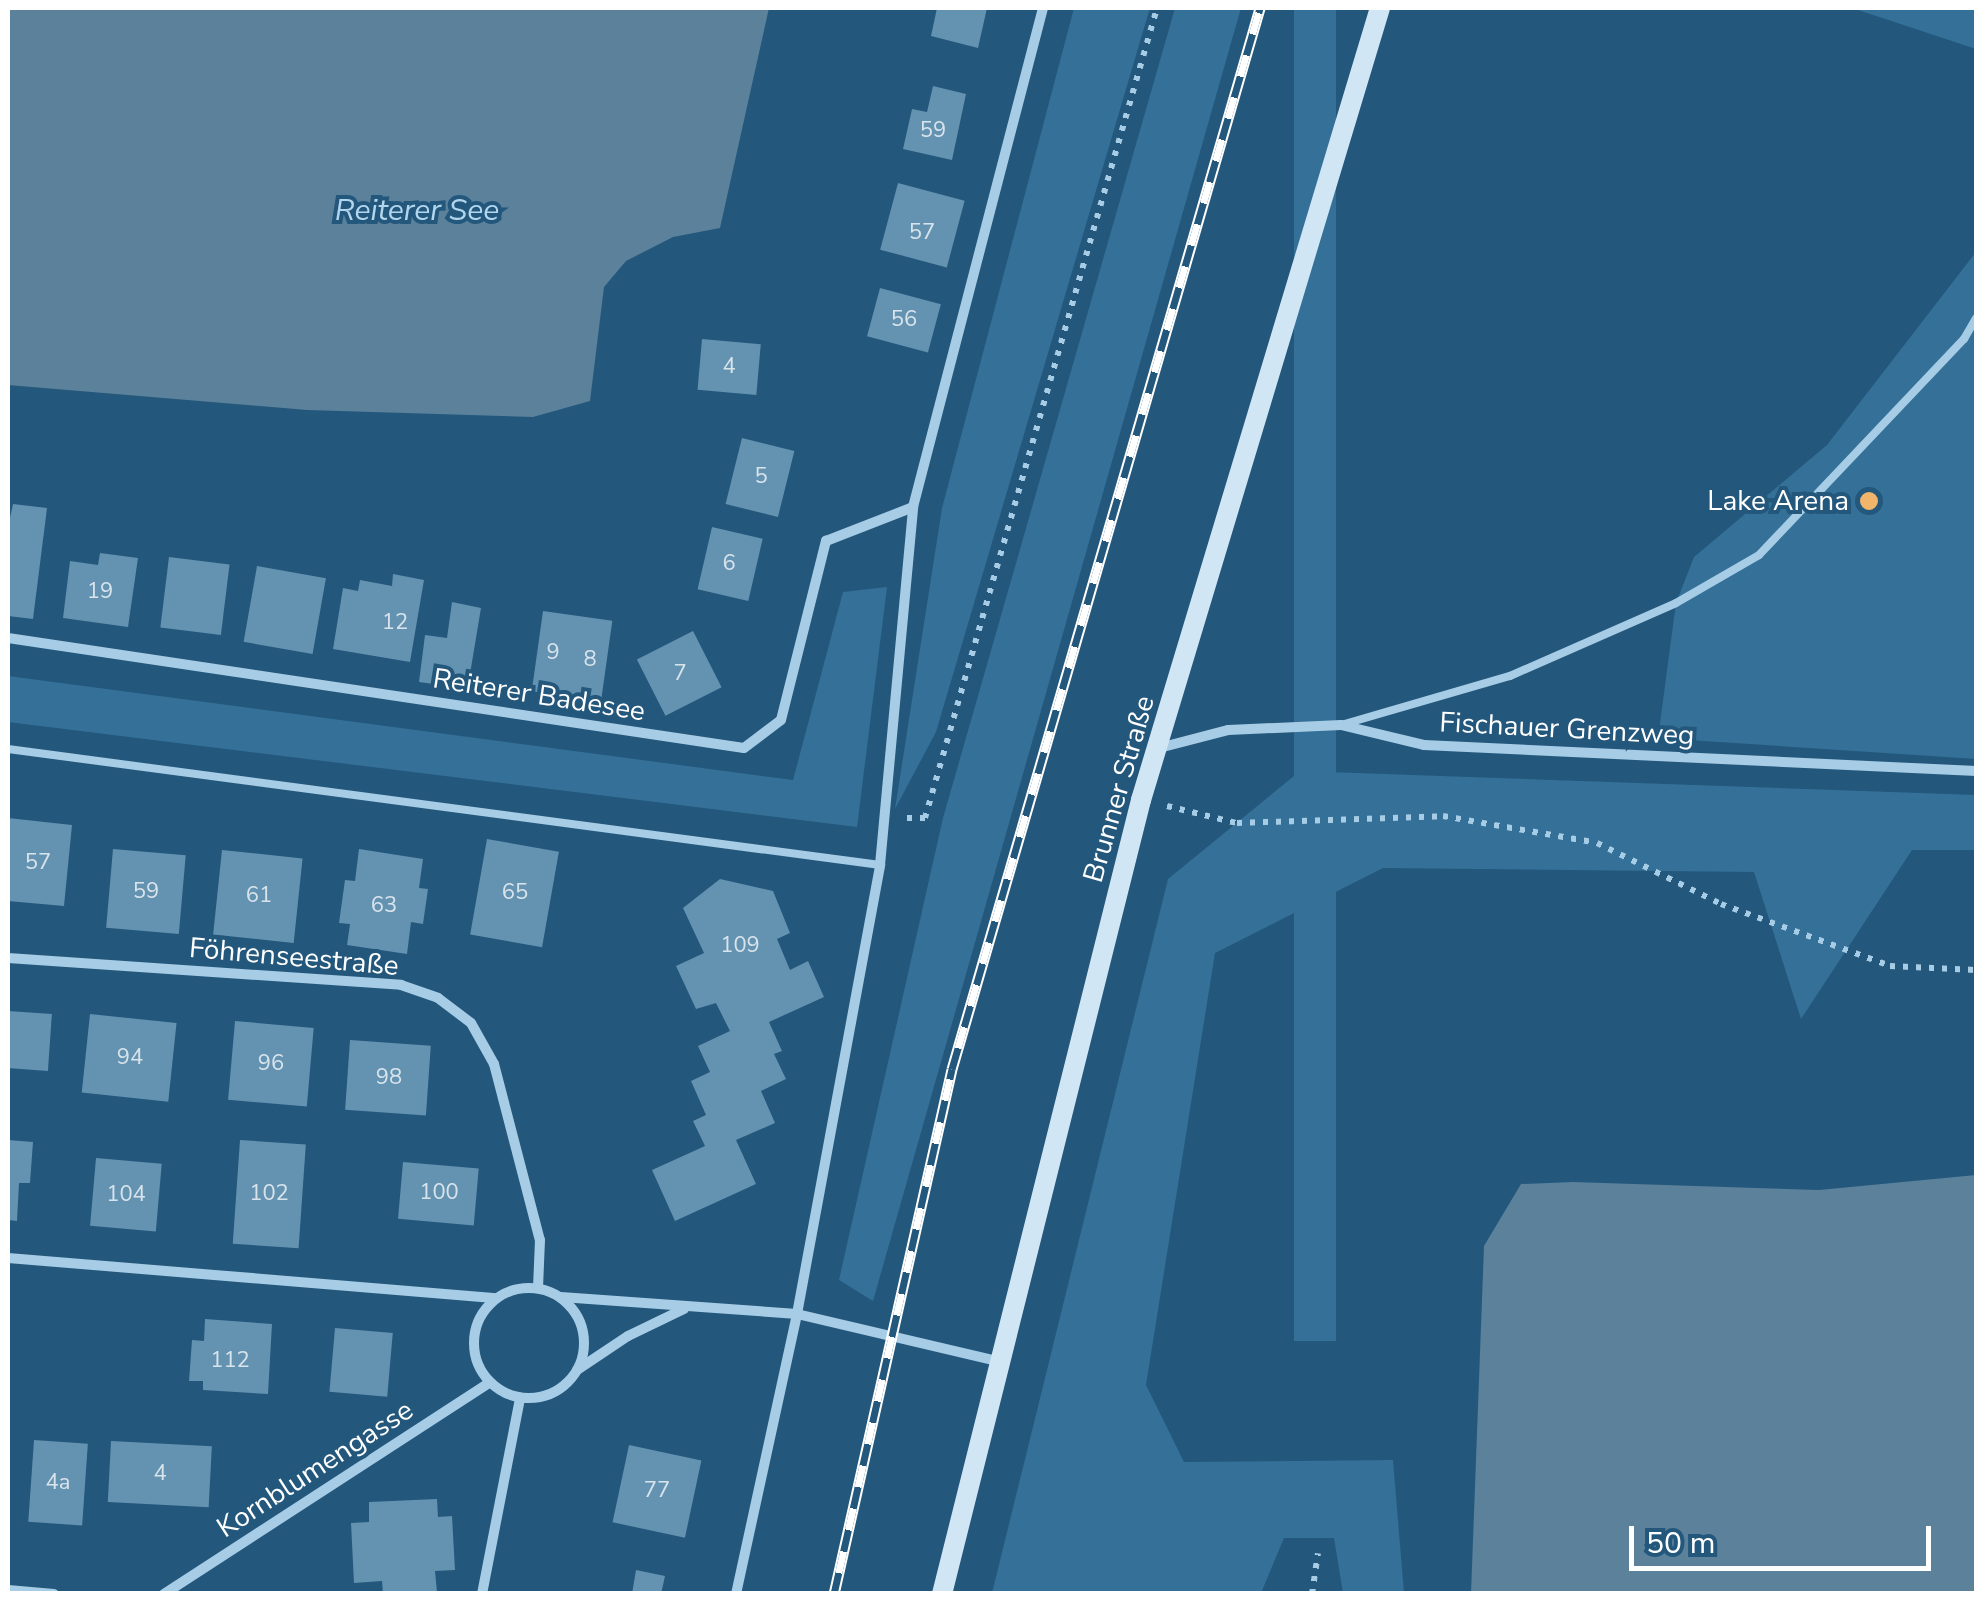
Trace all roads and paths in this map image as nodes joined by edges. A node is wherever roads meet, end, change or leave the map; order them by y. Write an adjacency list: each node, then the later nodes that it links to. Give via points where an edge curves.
1 (1043, 8): 5 (street)
2 (1157, 8): 12 (path, via 925,818)
3 (1380, 8): 8 (main road, Brunner Straße)
4 (1976, 318): 7 (lane, via 1964,339 1759,555 1676,603 1510,676)
5 (913, 507): 6 (street, Reiterer Badesee, via 826,541 782,720 744,748); 12 (street)
6 (8, 638)
7 (1341, 725): 8 (street, Fischauer Grenzweg, via 1228,730); 10 (street, Fischauer Grenzweg, via 1424,745)
8 (1159, 748): 11 (main road, Brunner Straße)
9 (8, 749): 13 (lane)
10 (1976, 770)
11 (1141, 800): 15 (path, via 1238,823 1443,816 1597,843 1721,904 1890,966); 22 (main road, Brunner Straße)
12 (886, 817): 13 (street)
13 (880, 866): 21 (street)
14 (8, 958): 17 (street, Föhrenseestraße, via 401,985 438,998 471,1023 494,1064 540,1240)
15 (1976, 970)
16 (8, 1258): 19 (street)
17 (538, 1288): 18 (street); 19 (street)
18 (561, 1297): 20 (street); 23 (street, via 581,1322)
19 (496, 1298): 24 (street, via 482,1312 473,1348)
20 (685, 1309): 21 (street); 23 (street)
21 (797, 1314): 22 (street); 31 (street)
22 (997, 1361): 32 (main road, Brunner Straße)
23 (577, 1370): 25 (street, via 554,1393)
24 (490, 1383): 25 (street); 29 (street, Kornblumengasse)
25 (520, 1398): 30 (street)
26 (1318, 1553): 33 (path)
27 (8, 1590): 28 (street)
28 (54, 1594)
29 (164, 1594)
30 (482, 1594)
31 (736, 1594)
32 (942, 1594)
33 (1312, 1594)

